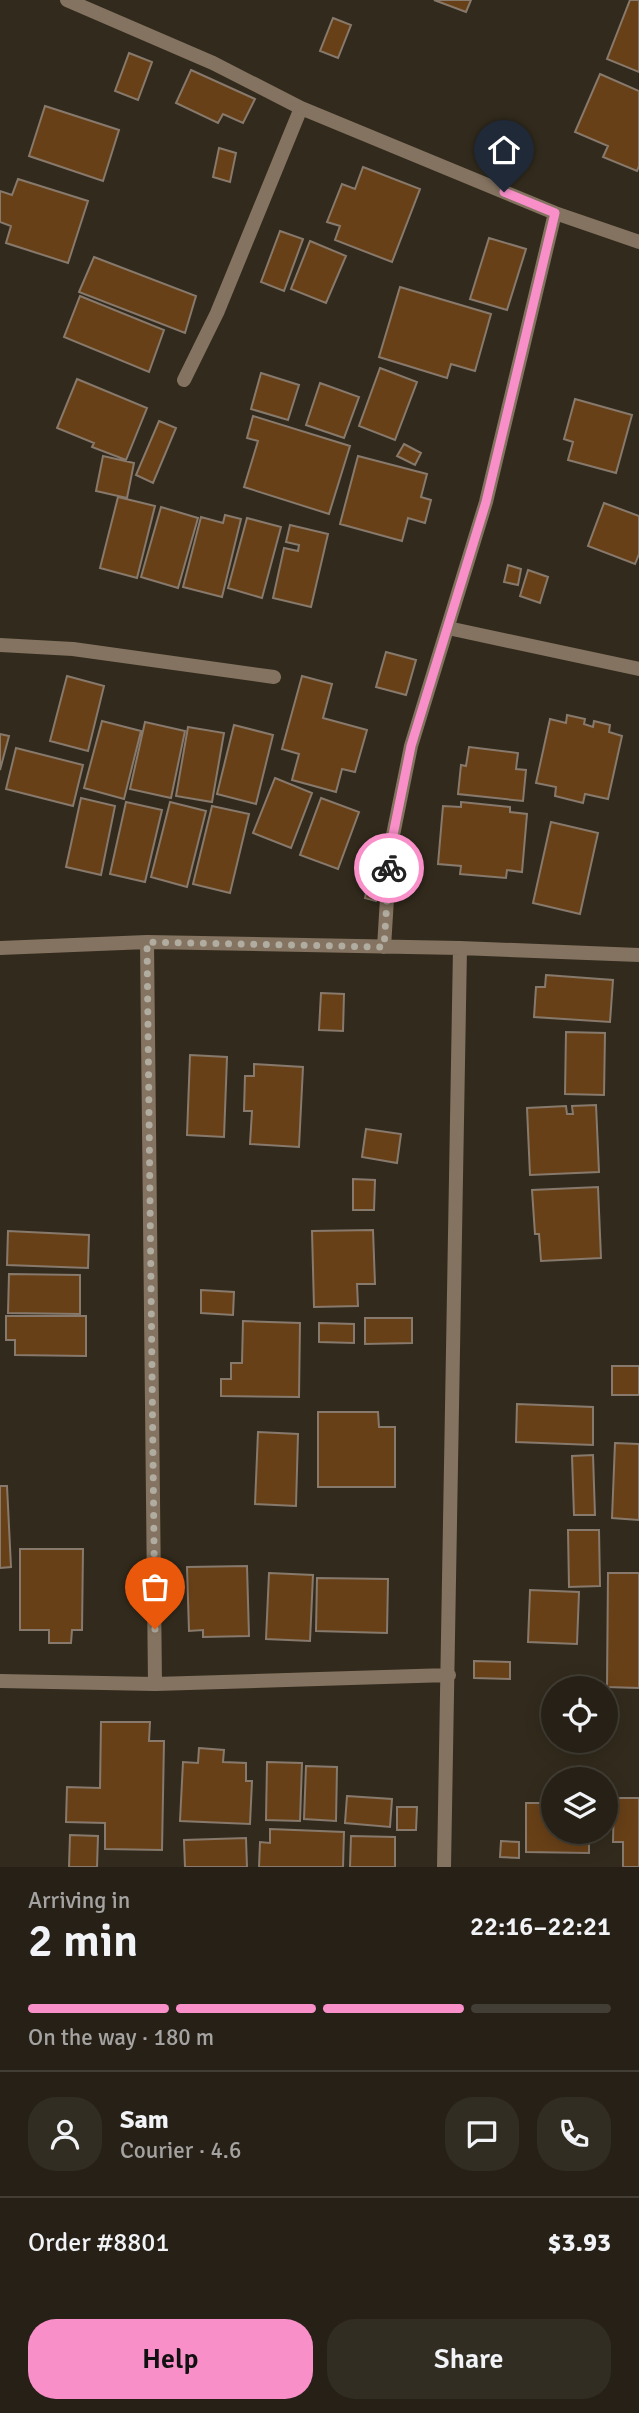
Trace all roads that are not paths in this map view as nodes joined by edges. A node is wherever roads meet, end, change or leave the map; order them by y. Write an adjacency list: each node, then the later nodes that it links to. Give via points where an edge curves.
1 (67, 0): 2 (street, via 213,62)
2 (301, 108): 3 (street); 5 (street, via 217,313)
3 (555, 213): 4 (street); 6 (street, via 486,502)
4 (639, 242)
5 (184, 380)
6 (448, 628): 8 (street); 11 (street, via 408,759 390,850)
7 (0, 645): 9 (street, via 73,649)
8 (639, 669)
9 (274, 677)
10 (147, 942): 11 (street); 12 (street); 17 (street)
11 (384, 947): 13 (street)
12 (0, 948)
13 (460, 948): 14 (street); 15 (street)
14 (639, 956)
15 (449, 1675): 17 (street); 18 (street)
16 (0, 1681): 17 (street)
17 (155, 1684)
18 (444, 1867)

